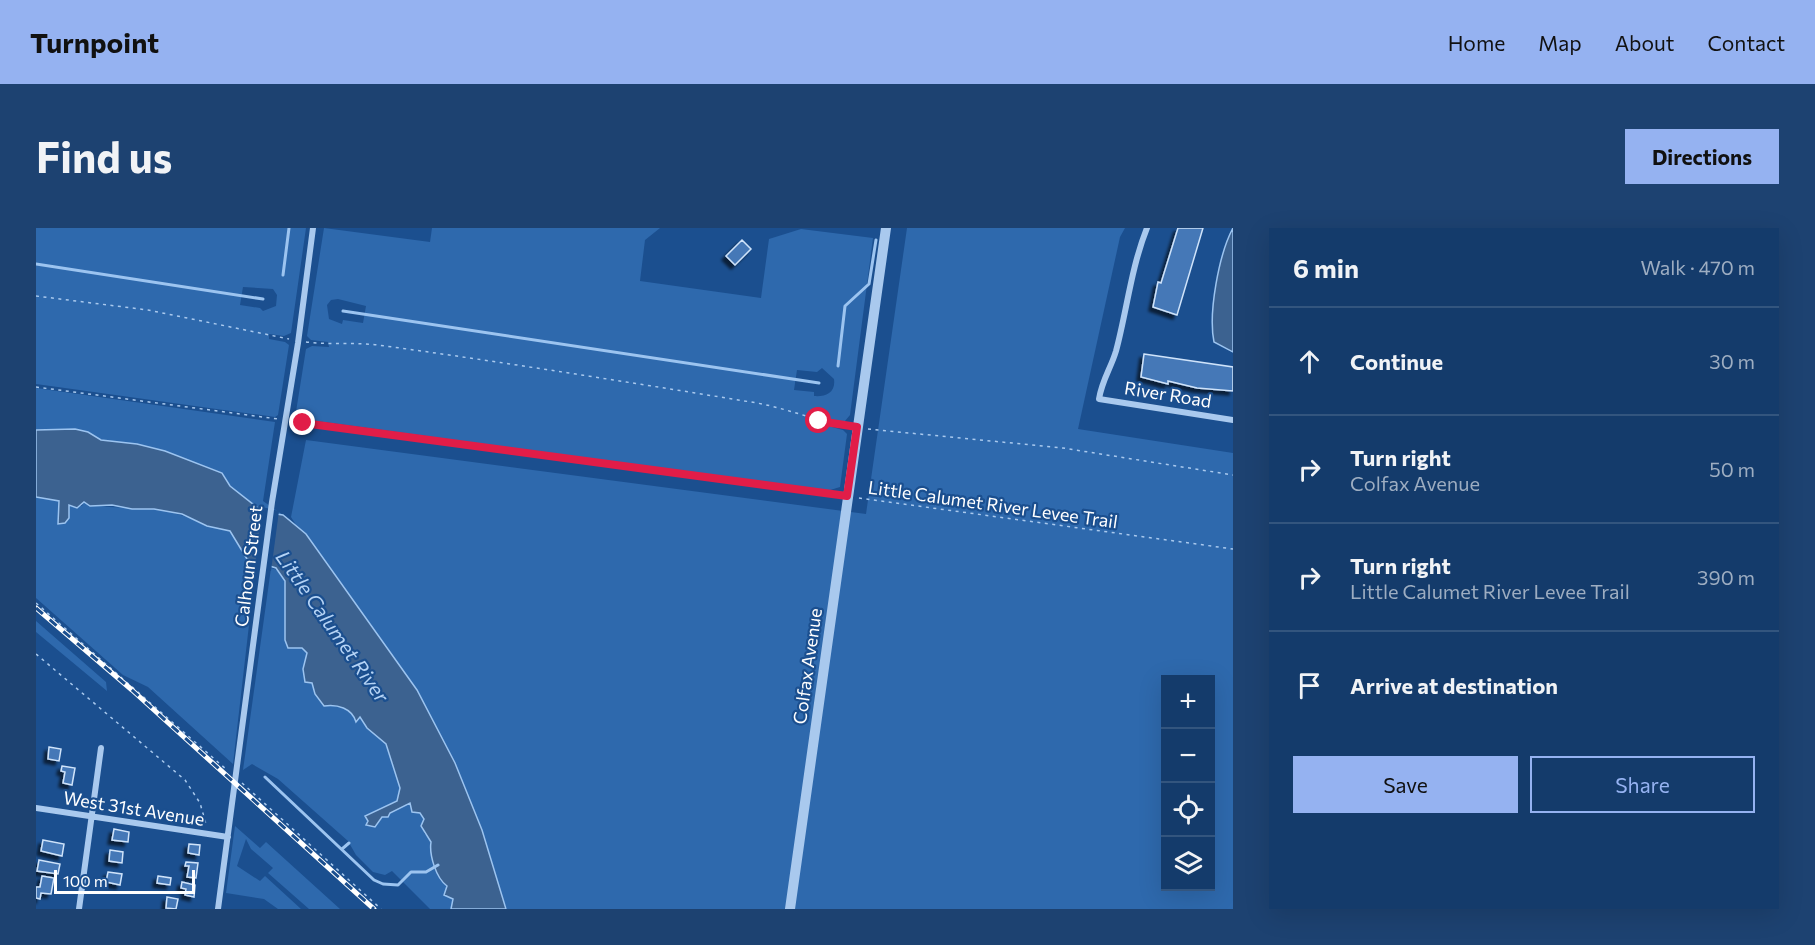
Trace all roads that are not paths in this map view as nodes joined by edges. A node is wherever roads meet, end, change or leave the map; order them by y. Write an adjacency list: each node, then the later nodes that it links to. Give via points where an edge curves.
1 (313, 228): 8 (street, Calhoun Street)
2 (886, 228): 11 (street, Colfax Avenue)
3 (1147, 228): 4 (street, River Road, via 1099,399)
4 (1233, 420)
5 (100, 748): 7 (street)
6 (36, 807): 7 (street, West 31st Avenue)
7 (92, 816): 8 (street, West 31st Avenue); 9 (street)
8 (228, 837): 10 (street, Calhoun Street)
9 (79, 909)
10 (218, 909)
11 (790, 909)

